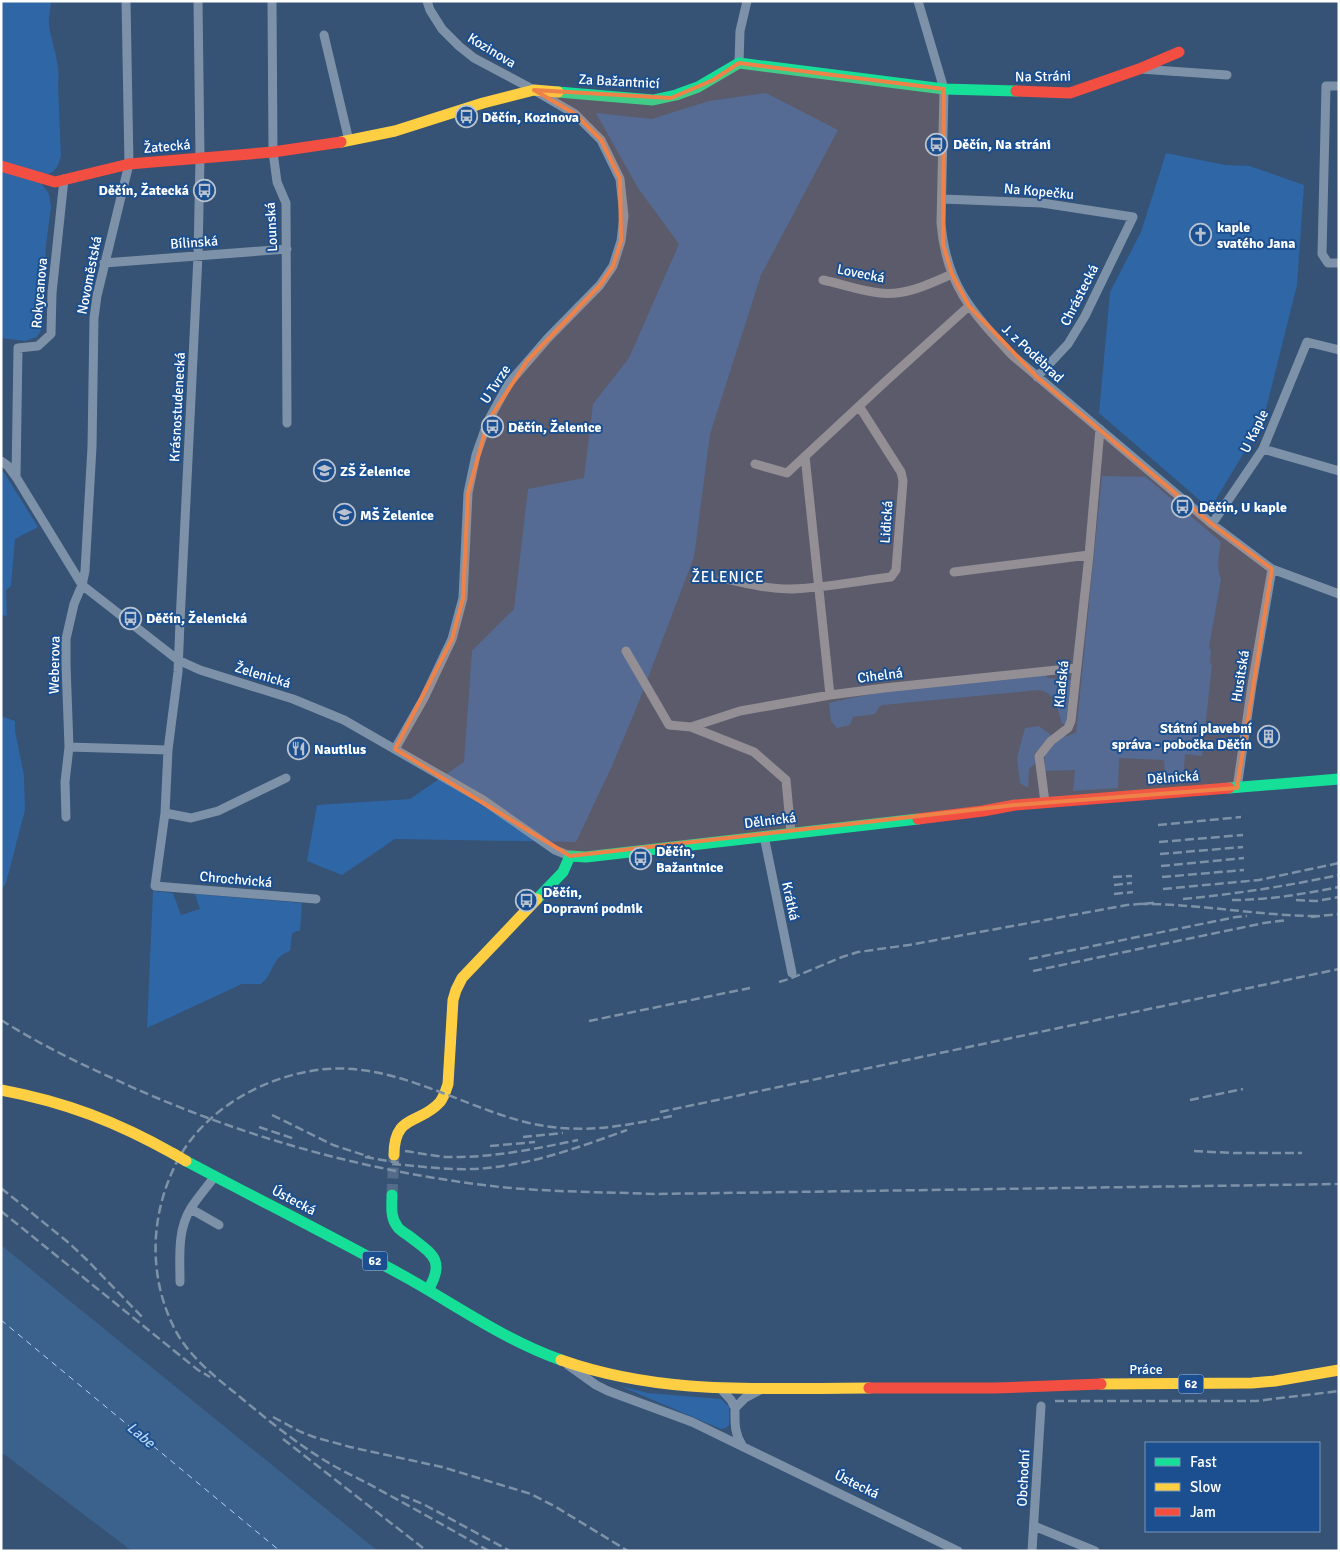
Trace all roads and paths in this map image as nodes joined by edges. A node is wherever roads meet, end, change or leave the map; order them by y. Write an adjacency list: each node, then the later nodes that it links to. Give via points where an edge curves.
1 (126, 1): 18 (street, Novoměstská)
2 (198, 1): 17 (street, Krásnostudenecká)
3 (272, 1): 16 (street, Lounská)
4 (426, 1): 14 (street, Kozinova, via 442,29 459,46 474,58)
5 (746, 1): 9 (street, via 740,31)
6 (918, 1): 13 (street, J. z Poděbrad)
7 (324, 35): 15 (street)
8 (1179, 52): 10 (street, Na Stráni)
9 (739, 62): 13 (street); 14 (street, Za Bažantnicí, via 713,80 671,98 653,100)
10 (1139, 69): 11 (street, Na Stráni); 13 (street, Na Stráni, via 1070,93)
11 (1227, 75)
12 (1339, 86): 26 (street, via 1326,86 1322,254 1328,263)
13 (944, 89): 21 (street, J. z Poděbrad)
14 (534, 90): 15 (street, Za Bažantnicí, via 395,131); 55 (street, U Tvrze, via 575,114 601,140 620,179 624,216 621,241 613,266 600,285 527,361 509,383 488,421 468,492 463,598 452,639)
15 (349, 141): 16 (street, Za Bažantnicí)
16 (273, 152): 17 (street, Žatecká); 23 (street, Lounská, via 277,182 286,203)
17 (200, 158): 18 (street, Žatecká); 24 (street, Krásnostudenecká)
18 (128, 164): 20 (street, Žatecká); 25 (street, Novoměstská)
19 (1, 166): 20 (street, Žatecká, via 55,182)
20 (64, 179): 40 (street, Rokycanova, via 51,334 38,346 18,348)
21 (942, 199): 22 (street, Na Kopečku, via 1042,203); 27 (street, J. z Poděbrad, via 943,244)
22 (1132, 217): 31 (street, Chrástecká, via 1085,316 1068,344)
23 (286, 249): 24 (street, Bílinská); 33 (street, Lounská)
24 (198, 256): 25 (street, Bílinská); 50 (street, Krásnostudenecká)
25 (104, 263): 46 (street, Novoměstská, via 94,318 92,446)
26 (1339, 264)
27 (952, 274): 28 (street, Lovecká, via 918,289 881,293); 29 (street, J. z Poděbrad)
28 (823, 280)
29 (969, 306): 31 (street, J. z Poděbrad, via 986,328); 32 (street)
30 (1339, 350): 35 (street, U Kaple, via 1307,342)
31 (1037, 377): 34 (street, J. z Poděbrad)
32 (859, 406): 36 (street); 47 (street, Lidická, via 901,472 896,570 891,577)
33 (287, 423)
34 (1100, 429): 41 (street, J. z Poděbrad); 42 (street, Kladská)
35 (1263, 449): 39 (street); 41 (street, U Kaple)
36 (805, 456): 38 (street, via 787,473); 47 (street)
37 (1, 461): 40 (street, Želenická)
38 (755, 464)
39 (1339, 471)
40 (16, 477): 46 (street, Želenická)
41 (1212, 524): 43 (street, J. z Poděbrad)
42 (1089, 555): 44 (street); 51 (street, Kladská)
43 (1272, 569): 48 (street, J. z Poděbrad); 59 (street, Husitská)
44 (954, 572)
45 (722, 578): 47 (street, via 766,587)
46 (82, 585): 50 (street, Želenická); 54 (street, Weberova, via 66,639)
47 (818, 587): 52 (street)
48 (1339, 594)
49 (626, 651): 53 (street, via 669,725)
50 (178, 660): 55 (street, Želenická, via 293,699 344,720); 56 (street, Krásnostudenecká)
51 (1076, 668): 52 (street, Cihelná); 60 (street, Kladská, via 1071,721 1068,728 1039,756)
52 (830, 695): 53 (street, Cihelná, via 740,711)
53 (691, 727): 63 (street, via 754,752 786,780)
54 (69, 747): 56 (street); 62 (street, Weberova)
55 (395, 749): 65 (street, Želenická, via 483,800 555,850)
56 (168, 750): 61 (street, Krásnostudenecká)
57 (286, 778): 61 (street, via 218,811 191,818)
58 (1339, 779): 59 (street, Dělnická)
59 (1237, 788): 60 (street, Dělnická)
60 (1045, 802): 63 (street, Dělnická)
61 (165, 814): 66 (street, Krásnostudenecká)
62 (66, 817)
63 (791, 833): 64 (street, Dělnická)
64 (764, 836): 65 (street, Dělnická, via 586,857); 68 (street, Krátká)
65 (570, 856): 70 (street, via 563,872 462,978 453,1000 445,1094 437,1105 398,1132)
66 (155, 886): 67 (street, Chrochvická)
67 (316, 899)
68 (792, 972)
69 (1, 1090): 71 (street, Ústecká / 62, bridge, via 54,1100 120,1125)
70 (394, 1155)
71 (215, 1176): 73 (street); 76 (street, Ústecká / 62)
72 (392, 1194): 76 (street, via 392,1215 397,1227 435,1258 436,1276)
73 (191, 1209): 74 (street); 75 (street, via 181,1235)
74 (219, 1225)
75 (180, 1282)
76 (428, 1290): 77 (street, Ústecká / 62, via 506,1336)
77 (563, 1361): 79 (street, Ústecká / 62, via 640,1382); 83 (street, Ústecká, via 608,1391 692,1422)
78 (1339, 1370): 80 (street, Práce / 62, via 1252,1383)
79 (720, 1388): 80 (street, Ústecká / 62); 82 (street)
80 (765, 1388): 82 (street, via 745,1398)
81 (1041, 1406): 84 (street, Obchodní)
82 (735, 1408): 83 (street, via 734,1426)
83 (742, 1446): 85 (street, Ústecká)
84 (1034, 1526): 86 (street, Obchodní); 87 (street)
85 (958, 1551)
86 (1032, 1551)
87 (1094, 1551)

